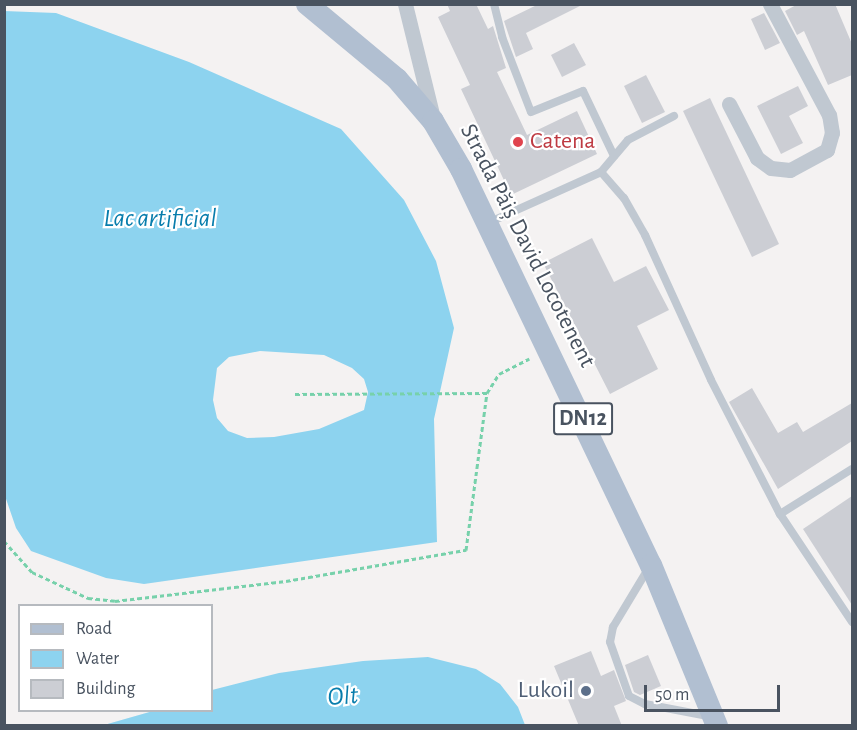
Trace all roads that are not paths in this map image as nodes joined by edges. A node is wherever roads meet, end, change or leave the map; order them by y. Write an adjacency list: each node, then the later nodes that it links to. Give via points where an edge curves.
1 (307, 4): 7 (main road, Strada Păiș David Locotenent / DN12, via 397,79)
2 (405, 4): 7 (street, Strada Păiș David Locotenent)
3 (494, 4): 8 (lane, via 502,37 531,112 583,91)
4 (770, 4): 5 (street, via 829,115 832,133 828,150 790,170 771,168 757,158)
5 (729, 105)
6 (674, 116): 8 (lane, via 628,140)
7 (434, 121): 10 (main road, Strada Păiș David Locotenent / DN12)
8 (615, 156): 9 (lane)
9 (601, 172): 10 (lane); 12 (lane, via 624,198 645,235 711,380)
10 (490, 222): 13 (main road, Strada Păiș David Locotenent / DN12)
11 (852, 469): 12 (lane)
12 (780, 514): 14 (lane)
13 (651, 565): 15 (main road, Strada Păiș David Locotenent / DN12); 15 (lane, via 613,627 610,642 629,696 645,704)
14 (852, 622)
15 (715, 721)

